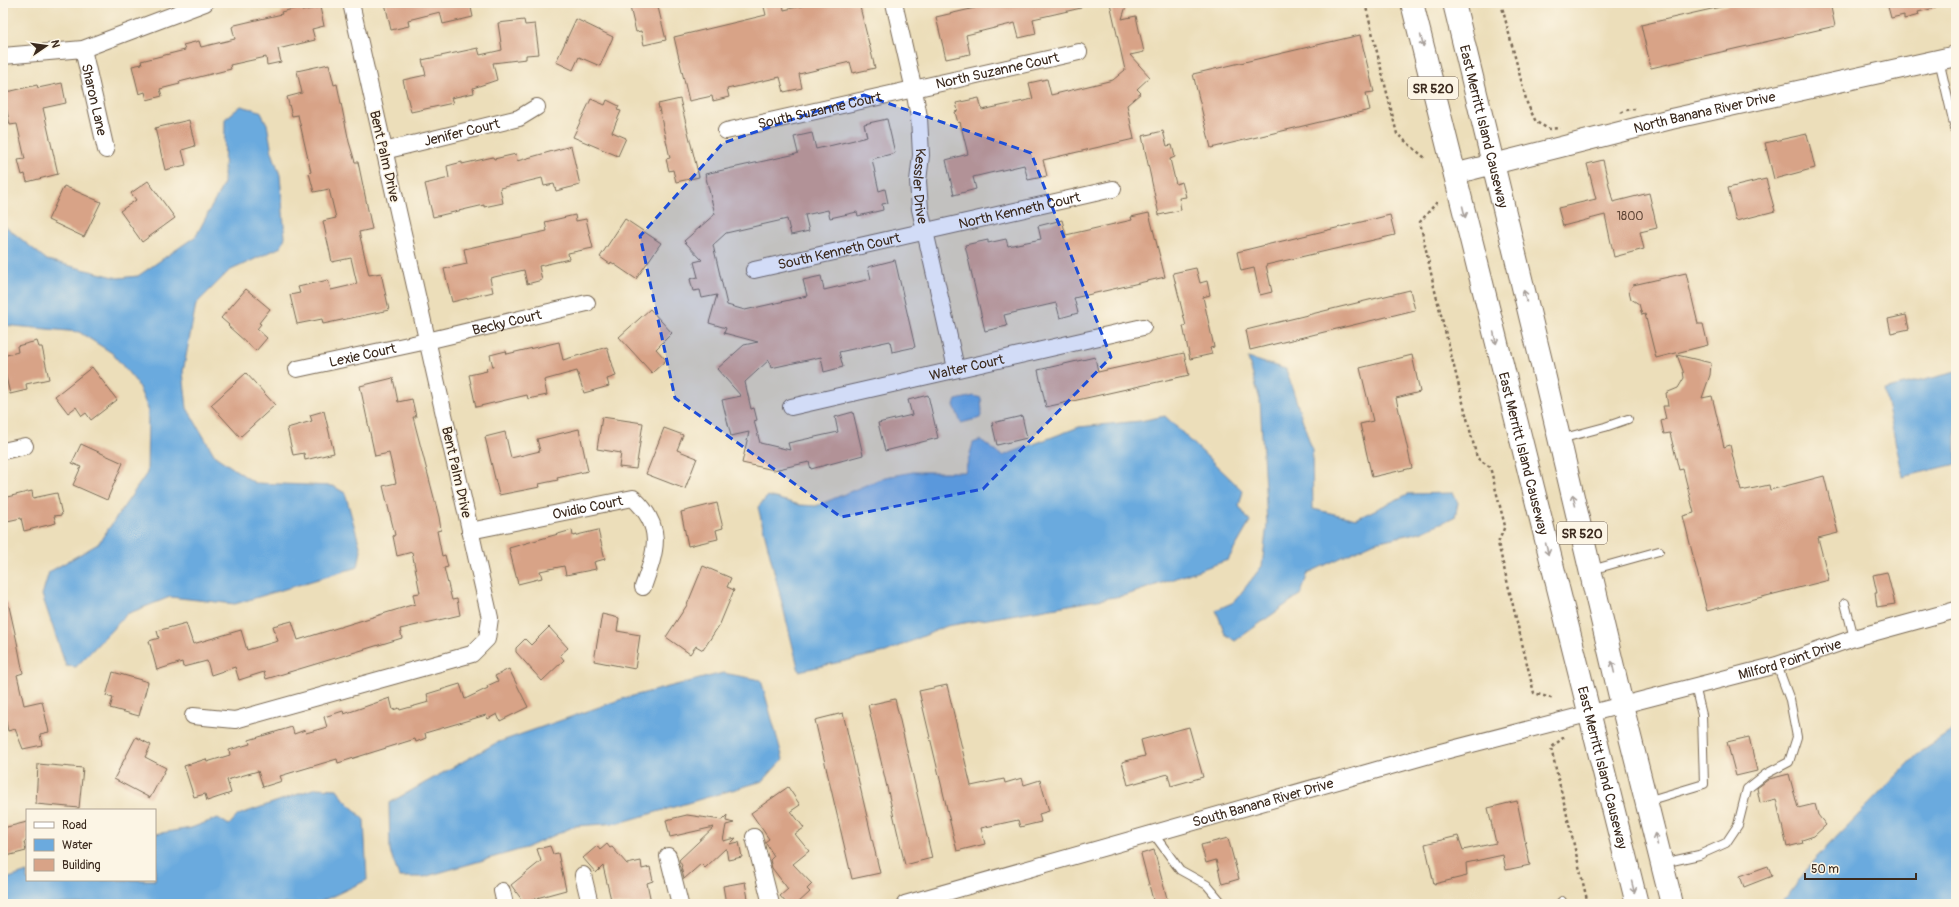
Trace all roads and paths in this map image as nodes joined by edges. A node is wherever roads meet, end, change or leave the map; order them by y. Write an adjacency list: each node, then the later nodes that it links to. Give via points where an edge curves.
1 (204, 3): 8 (street)
2 (351, 3): 20 (street, Bent Palm Drive)
3 (894, 3): 12 (street, Kessler Drive)
4 (1366, 3): 21 (path, via 1397,134)
5 (1412, 3): 23 (main road, East Merritt Island Causeway / SR 520, one-way to 23)
6 (1454, 3): 22 (main road, East Merritt Island Causeway / SR 520)
7 (1501, 3): 16 (path, via 1527,103 1533,116 1536,122 1550,129)
8 (83, 49): 10 (street); 19 (street, Sharon Lane)
9 (1079, 52): 12 (street, North Suzanne Court)
10 (3, 56)
11 (1948, 58): 18 (lane); 22 (street, North Banana River Drive, via 1686,116)
12 (914, 90): 17 (street, South Suzanne Court); 26 (street, Kessler Drive, via 921,155 918,181)
13 (537, 107): 20 (street, Jenifer Court, via 519,118)
14 (1639, 109): 15 (path, via 1626,110)
15 (1617, 116)
16 (1562, 128)
17 (726, 131)
18 (1956, 133)
19 (106, 150)
20 (384, 151): 30 (street, Bent Palm Drive)
21 (1425, 158)
22 (1494, 164): 23 (street, North Banana River Drive); 35 (main road, East Merritt Island Causeway / SR 520, one-way to 22)
23 (1454, 174): 49 (main road, East Merritt Island Causeway / SR 520, one-way to 49)
24 (1114, 189): 26 (street, North Kenneth Court)
25 (1437, 202): 47 (path, via 1420,222 1434,287 1477,458 1490,467 1505,526 1498,543 1534,693)
26 (924, 231): 27 (street, South Kenneth Court); 31 (street, Kessler Drive)
27 (754, 270)
28 (587, 303): 30 (street, Becky Court)
29 (1143, 327): 31 (street, Walter Court)
30 (427, 342): 32 (street, Lexie Court); 38 (street, Bent Palm Drive)
31 (956, 368): 33 (street, Walter Court)
32 (297, 369)
33 (791, 407)
34 (1628, 419): 35 (lane)
35 (1560, 439): 40 (main road, East Merritt Island Causeway / SR 520, one-way to 35)
36 (25, 446): 37 (street)
37 (3, 451)
38 (470, 531): 41 (street, Ovidio Court, via 633,498 644,508 654,531 654,554); 50 (street, Bent Palm Drive, via 490,618 487,639 472,654 235,720)
39 (1659, 551): 40 (lane)
40 (1591, 570): 48 (main road, East Merritt Island Causeway / SR 520, one-way to 40)
41 (643, 587)
42 (1845, 603): 44 (lane)
43 (1956, 610): 44 (street, Milford Point Drive)
44 (1854, 638): 45 (street, Milford Point Drive)
45 (1778, 665): 46 (street, Milford Point Drive); 56 (lane, via 1790,700 1797,737 1789,762 1766,774 1747,789 1738,825 1726,843 1699,855)
46 (1695, 686): 48 (street, Milford Point Drive); 52 (lane, via 1702,715 1704,784)
47 (1554, 699)
48 (1622, 706): 49 (street, South Banana River Drive); 52 (main road, East Merritt Island Causeway / SR 520)
49 (1590, 714): 53 (street, South Banana River Drive, via 1433,754); 64 (main road, East Merritt Island Causeway / SR 520, one-way to 64)
50 (193, 716)
51 (1564, 737): 63 (path, via 1551,748)
52 (1646, 801): 56 (main road, East Merritt Island Causeway / SR 520, one-way to 52)
53 (1153, 833): 61 (street, South Banana River Drive); 62 (lane, via 1180,870 1207,886)
54 (754, 837): 60 (street)
55 (668, 856): 59 (street)
56 (1662, 863): 65 (main road, East Merritt Island Causeway / SR 520)
57 (583, 875): 58 (street)
58 (590, 904)
59 (680, 904)
60 (771, 904)
61 (905, 904)
62 (1223, 904)
63 (1588, 904)
64 (1637, 904)
65 (1672, 904)

